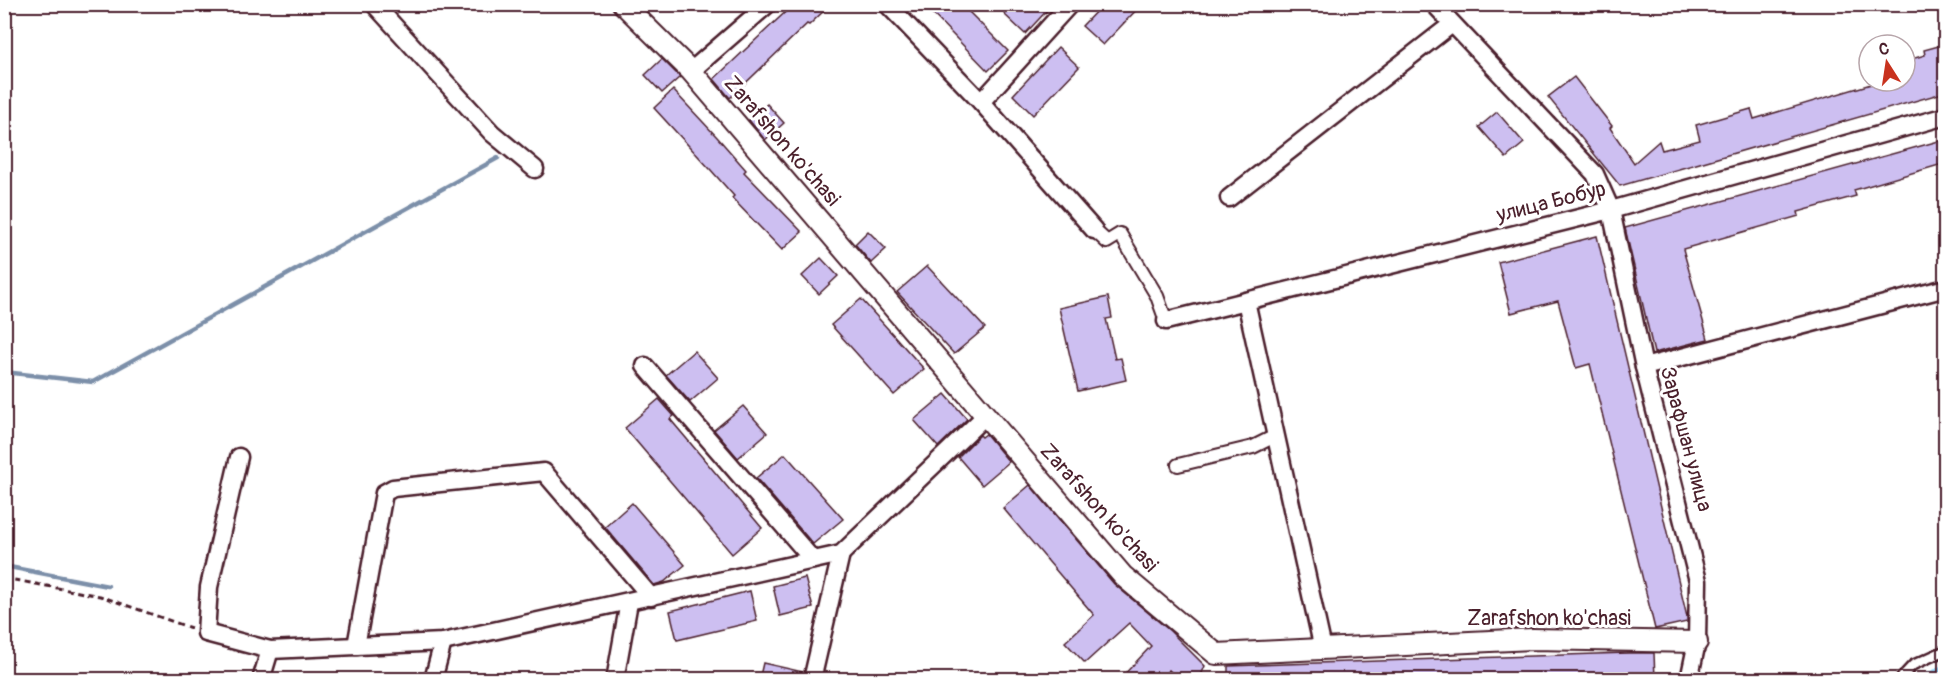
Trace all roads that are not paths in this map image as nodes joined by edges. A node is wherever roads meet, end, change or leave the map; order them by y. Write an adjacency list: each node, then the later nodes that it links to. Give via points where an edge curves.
1 (374, 4): 11 (street, via 492,133)
2 (623, 4): 8 (street, Zarafshon ko'chasi)
3 (768, 4): 8 (street)
4 (887, 4): 9 (street)
5 (1070, 4): 9 (street)
6 (1434, 4): 7 (street, Зарафшан улица)
7 (1452, 24): 12 (street); 13 (street, Зарафшан улица, via 1595,174)
8 (691, 71): 20 (street, Zarafshon ko'chasi)
9 (981, 102): 14 (street)
10 (1946, 116): 13 (street, улица Бобур)
11 (535, 169)
12 (1229, 198)
13 (1611, 210): 16 (street, улица Бобур); 19 (street, Зарафшан улица)
14 (1094, 230): 17 (street, via 1107,242 1120,234 1157,296)
15 (1946, 288): 19 (street)
16 (1246, 301): 17 (street, улица Бобур); 21 (street)
17 (1166, 321)
18 (645, 366): 25 (street)
19 (1644, 367): 29 (street, Зарафшан улица, via 1698,581)
20 (985, 416): 24 (street); 31 (street, Zarafshon ko'chasi, via 1123,576 1216,654)
21 (1275, 436): 23 (street, via 1253,447); 31 (street)
22 (239, 457): 32 (street, via 209,587 206,633)
23 (1178, 465)
24 (841, 554): 25 (street); 37 (street)
25 (813, 560): 26 (street)
26 (651, 597): 27 (street); 30 (street, via 544,472 393,488 384,493)
27 (629, 602): 28 (street); 36 (street)
28 (442, 642): 30 (street); 35 (street)
29 (1697, 642): 31 (street, Zarafshon ko'chasi, via 1533,639); 38 (street, Зарафшан улица)
30 (356, 645): 32 (street)
31 (1323, 649)
32 (270, 650): 34 (street)
33 (1946, 650): 39 (lane, via 1913,665)
34 (261, 680)
35 (433, 680)
36 (615, 680)
37 (812, 680)
38 (1689, 680)
39 (1899, 680)

